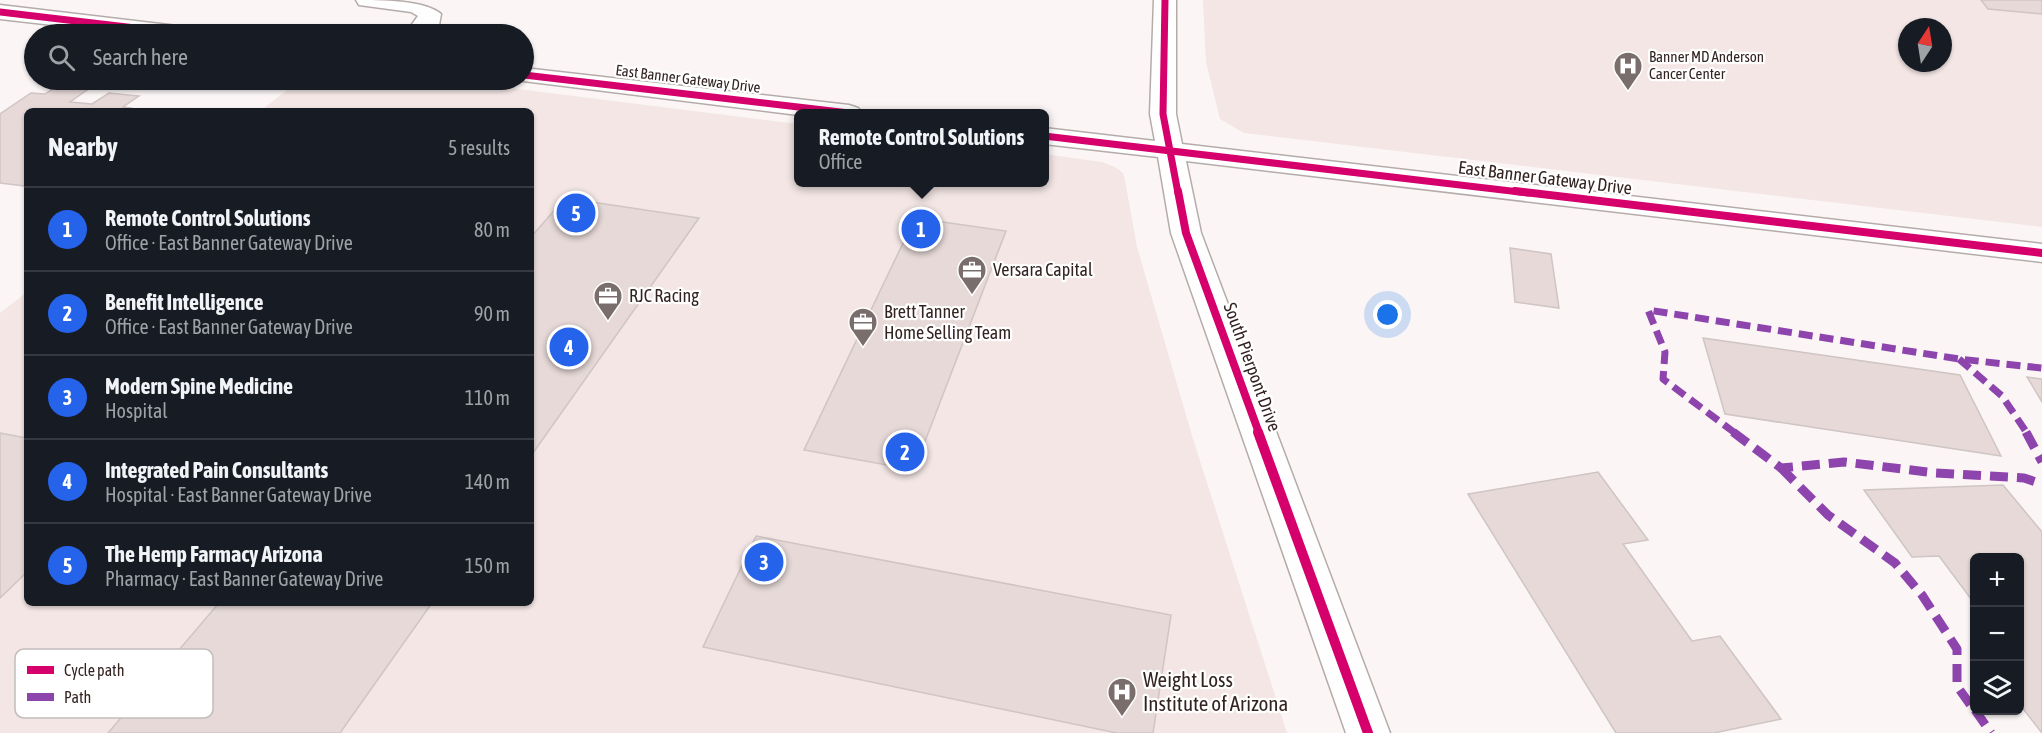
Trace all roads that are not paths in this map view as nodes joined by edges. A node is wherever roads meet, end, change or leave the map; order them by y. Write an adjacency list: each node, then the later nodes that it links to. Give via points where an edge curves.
1 (367, 0): 5 (street, via 417,6 430,14)
2 (1165, 0): 9 (street, South Pierpont Drive, via 1163,114)
3 (0, 12): 4 (street)
4 (101, 24)
5 (427, 24)
6 (534, 76): 7 (street, East Banner Gateway Drive)
7 (807, 109)
8 (1049, 137): 9 (street, East Banner Gateway Drive)
9 (1170, 151): 10 (street, East Banner Gateway Drive); 11 (street, South Pierpont Drive, via 1186,233)
10 (2042, 253)
11 (1368, 733)

